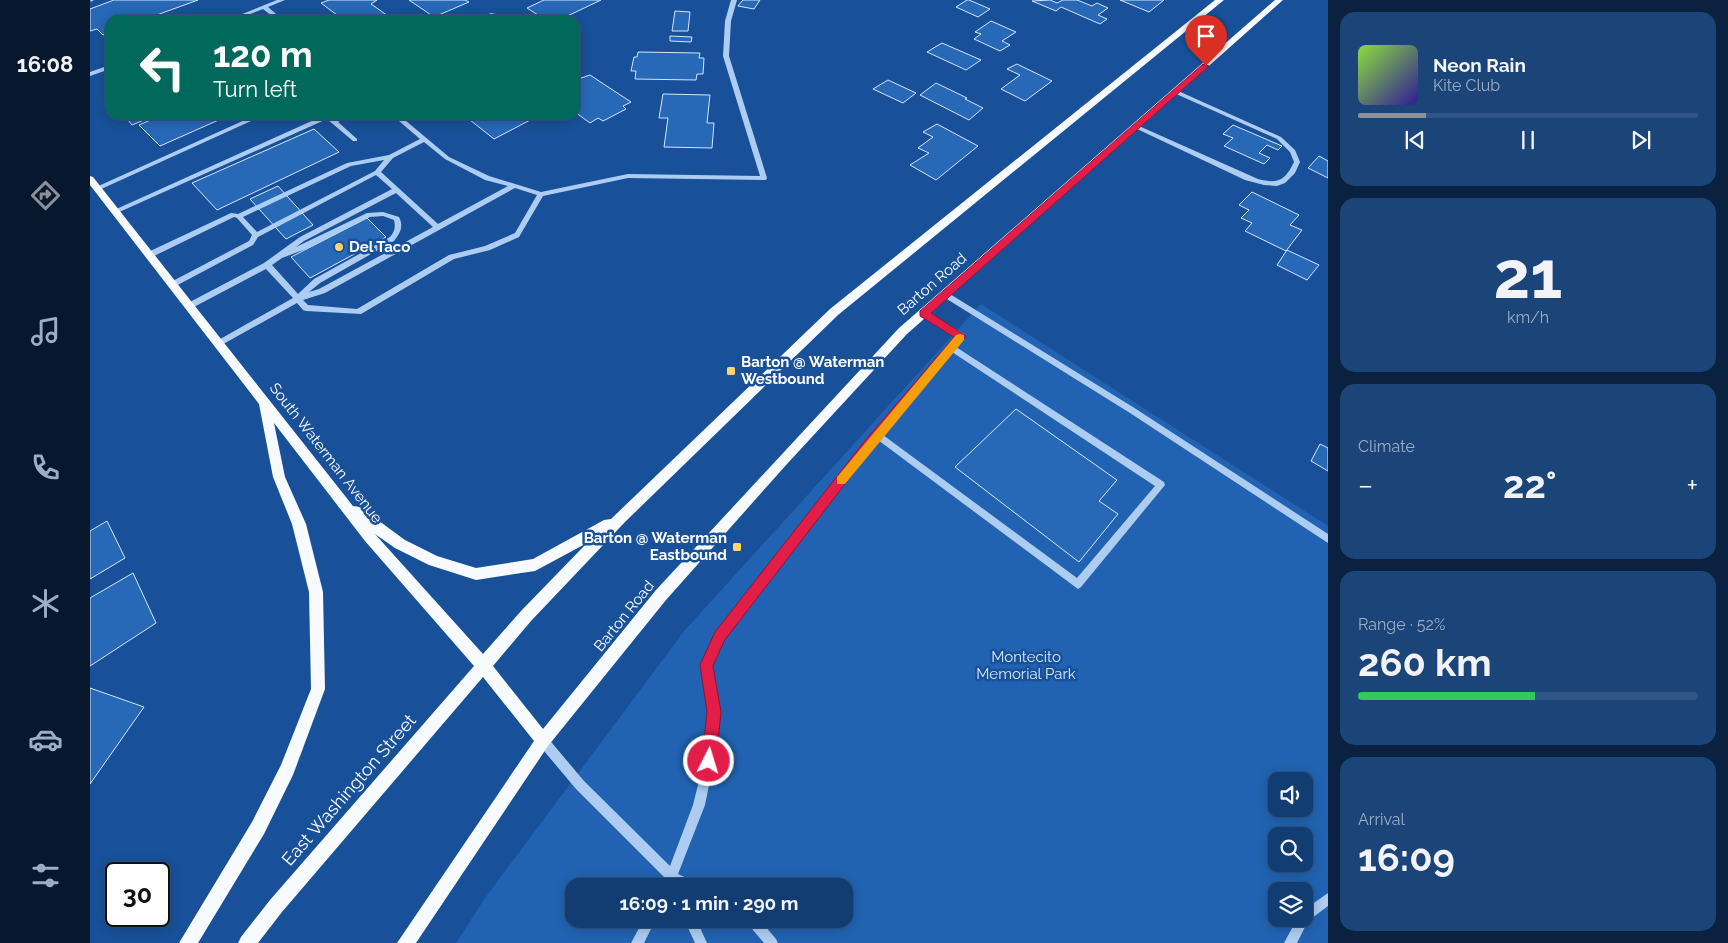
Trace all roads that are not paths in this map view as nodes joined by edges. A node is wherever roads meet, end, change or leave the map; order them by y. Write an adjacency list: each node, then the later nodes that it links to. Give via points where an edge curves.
1 (282, 0): 5 (street)
2 (734, 0): 23 (street, via 728,21 726,56 764,178 628,176)
3 (1220, 0): 41 (main road, via 834,312)
4 (1279, 0): 10 (main road, Barton Road)
5 (264, 7): 6 (street); 7 (street)
6 (243, 15)
7 (274, 15)
8 (105, 69): 9 (street)
9 (90, 74)
10 (1176, 92): 15 (main road, Barton Road); 15 (street, via 1279,138 1293,151 1297,162 1294,172 1276,186 1264,184)
11 (249, 120): 20 (street)
12 (319, 120): 24 (lane)
13 (401, 120): 17 (street)
14 (334, 121): 16 (street)
15 (1137, 127): 32 (main road, Barton Road)
16 (355, 140)
17 (424, 140): 18 (street); 21 (street, via 447,158 487,178)
18 (390, 157): 19 (street); 25 (street, via 349,164)
19 (377, 172): 22 (street); 27 (street)
20 (93, 183): 24 (main road, South Waterman Avenue)
21 (514, 186): 23 (street); 26 (street)
22 (396, 190): 26 (street); 29 (street, via 302,239)
23 (541, 194): 33 (street, via 517,235 487,248 452,257 358,312 306,308)
24 (115, 211): 28 (main road, South Waterman Avenue)
25 (239, 216): 27 (street); 28 (street, via 233,215)
26 (438, 228): 33 (street, via 322,291)
27 (256, 236): 31 (street, via 250,243)
28 (149, 255): 31 (main road, South Waterman Avenue)
29 (279, 256): 30 (street); 33 (street, via 310,245 369,215 383,214 399,224 392,238 316,281)
30 (267, 265): 33 (street); 34 (street)
31 (172, 285): 34 (main road, South Waterman Avenue)
32 (945, 294): 35 (main road, Barton Road); 42 (street)
33 (297, 299): 36 (street)
34 (189, 306): 36 (main road, South Waterman Avenue)
35 (924, 313): 37 (street, via 961,336); 44 (main road, Barton Road, via 903,331 782,460 661,594)
36 (218, 344): 38 (main road, South Waterman Avenue)
37 (951, 348): 39 (street); 39 (street, via 1161,486 1078,584)
38 (264, 402): 40 (main road, South Waterman Avenue); 53 (main road, via 279,477 299,524 316,592 318,689 287,769 258,828)
39 (877, 435): 46 (street, via 720,636 706,665 714,712 709,761 700,804)
40 (340, 500): 41 (main road, via 400,544 434,561 476,574 535,565); 43 (main road, South Waterman Avenue)
41 (620, 518): 43 (main road)
42 (1328, 538)
43 (482, 665): 44 (main road, South Waterman Avenue); 54 (main road, East Washington Street)
44 (544, 741): 45 (street, via 580,785); 55 (main road)
45 (667, 878)
46 (674, 878)
47 (1328, 898): 48 (street)
48 (1313, 910)
49 (1298, 927): 59 (street)
50 (645, 928): 56 (street)
51 (694, 928): 57 (street)
52 (759, 928): 58 (street)
53 (188, 943)
54 (247, 943)
55 (406, 943)
56 (637, 943)
57 (701, 943)
58 (772, 943)
59 (1290, 943)

